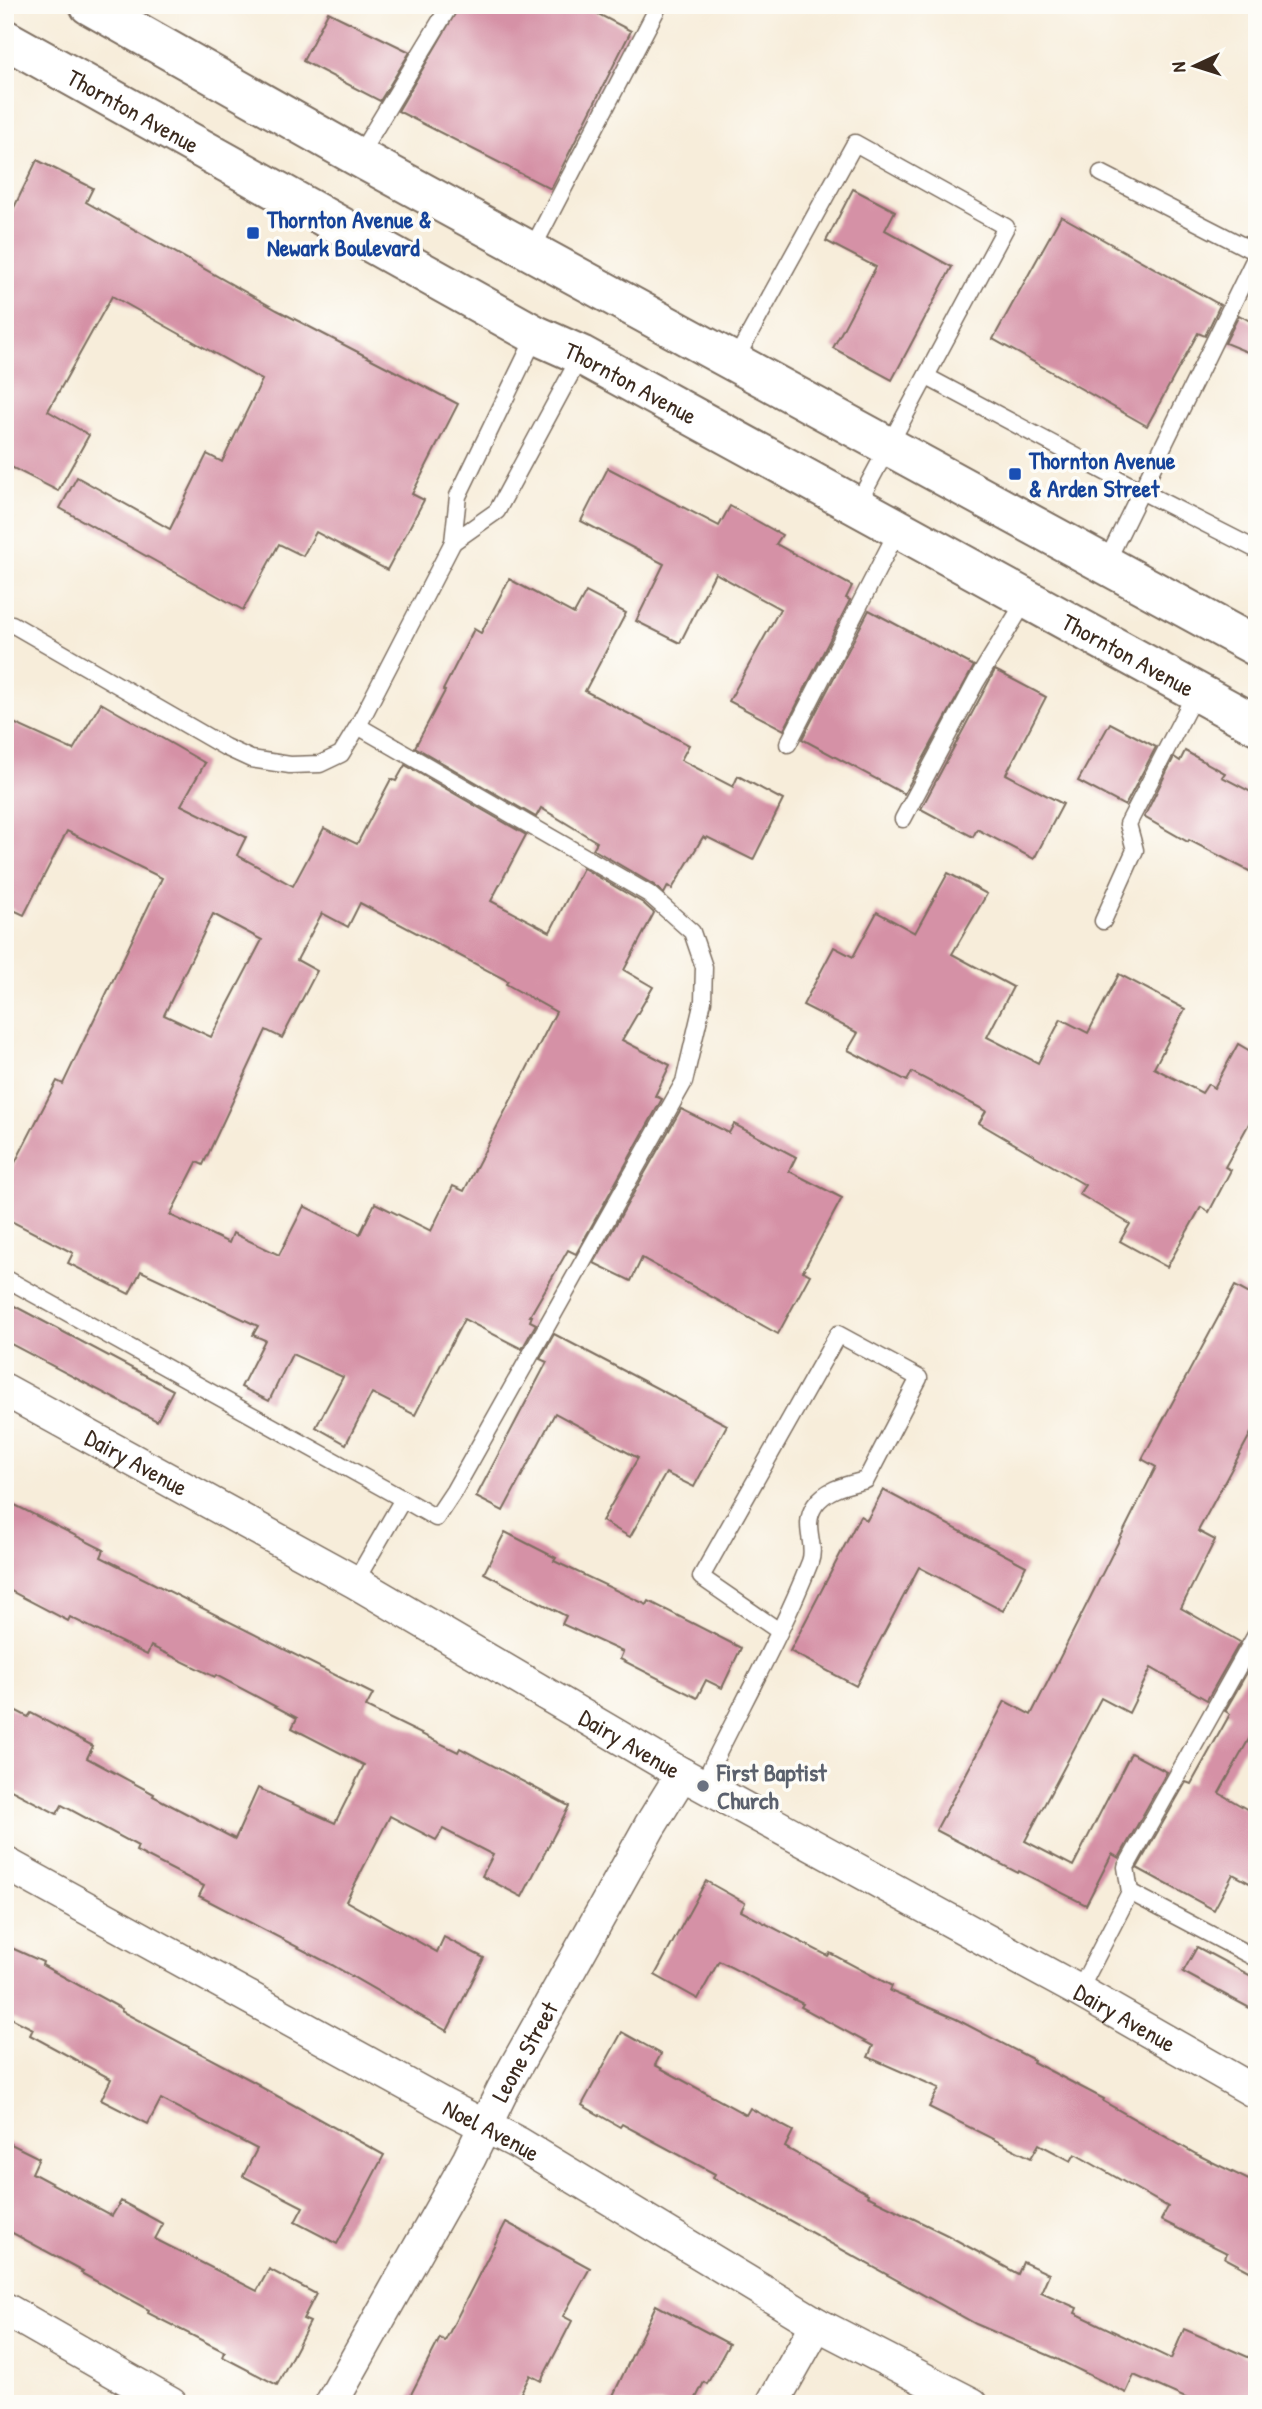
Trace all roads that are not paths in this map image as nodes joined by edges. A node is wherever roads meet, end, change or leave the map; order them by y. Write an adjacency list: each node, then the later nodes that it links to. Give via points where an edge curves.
1 (89, 5): 5 (main road)
2 (450, 5): 5 (lane)
3 (659, 5): 7 (lane)
4 (5, 39): 9 (main road, Thornton Avenue)
5 (358, 157): 7 (main road)
6 (1101, 173): 8 (lane)
7 (531, 251): 11 (main road)
8 (1257, 253): 14 (lane)
9 (536, 334): 10 (main road, Thornton Avenue); 17 (lane, via 458,496)
10 (581, 355): 15 (main road, Thornton Avenue); 17 (lane, via 497,511)
11 (734, 362): 12 (lane, via 855,143 1006,227); 13 (main road)
12 (927, 377): 13 (lane); 14 (lane)
13 (890, 447): 15 (lane); 19 (main road)
14 (1141, 491): 18 (lane); 19 (lane)
15 (857, 505): 16 (main road, Thornton Avenue)
16 (899, 528): 20 (main road, Thornton Avenue); 26 (lane)
17 (453, 542): 25 (lane)
18 (1257, 550)
19 (1105, 565): 22 (main road)
20 (1027, 598): 23 (main road, Thornton Avenue); 27 (lane)
21 (5, 627): 25 (lane, via 12,624 251,759 320,764 341,754)
22 (1257, 647)
23 (1196, 691): 24 (main road, Thornton Avenue); 28 (lane, via 1129,824 1135,850)
24 (1257, 725)
25 (358, 726): 31 (lane, via 649,894 692,932 704,967 704,1001 684,1082 565,1296 436,1518)
26 (788, 744)
27 (903, 819)
28 (1103, 921)
29 (5, 1278): 31 (lane)
30 (5, 1391): 32 (street, Dairy Avenue)
31 (403, 1499): 32 (lane)
32 (355, 1582): 35 (street, Dairy Avenue)
33 (779, 1631): 33 (lane, via 701,1577 838,1334 919,1378 866,1480 828,1491 814,1506 807,1526 812,1558); 35 (lane)
34 (1257, 1633): 37 (lane, via 1126,1867)
35 (692, 1779): 39 (street, Dairy Avenue); 41 (street, Leone Street, via 650,1825)
36 (5, 1863): 41 (street, Noel Avenue)
37 (1130, 1892): 38 (lane); 39 (lane)
38 (1257, 1959)
39 (1079, 1991): 40 (street, Dairy Avenue)
40 (1257, 2093)
41 (485, 2126): 43 (street, Noel Avenue); 45 (street, Leone Street)
42 (5, 2309): 44 (street)
43 (817, 2324): 46 (street); 47 (street, Noel Avenue)
44 (172, 2404)
45 (331, 2404)
46 (772, 2404)
47 (972, 2404)

